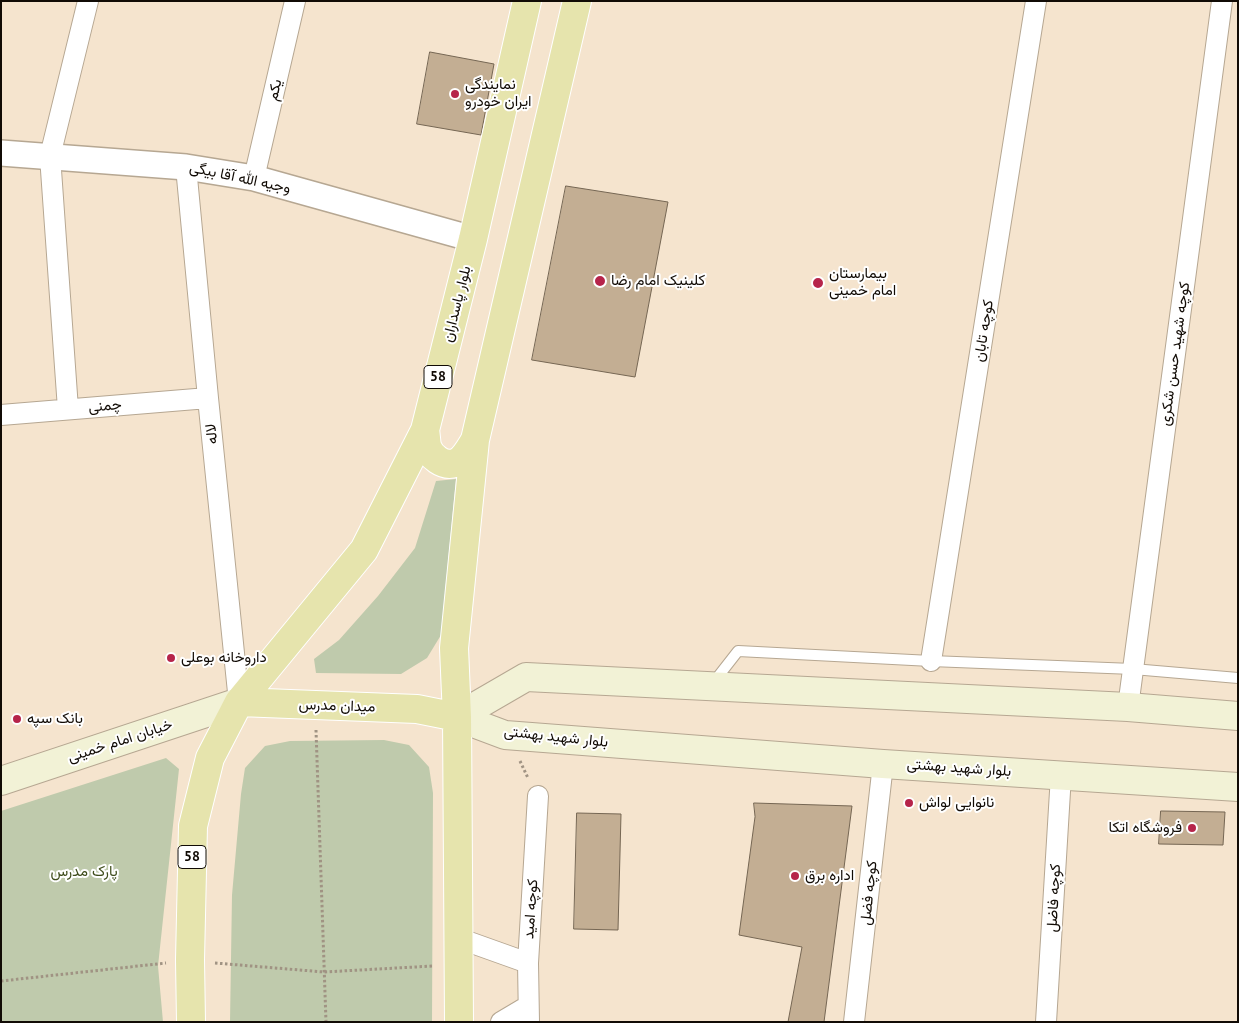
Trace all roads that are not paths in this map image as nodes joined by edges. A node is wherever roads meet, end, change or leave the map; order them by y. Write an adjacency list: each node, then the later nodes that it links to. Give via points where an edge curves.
1 (88, 1): 8 (street)
2 (295, 1): 10 (street, یکم)
3 (526, 1): 11 (main road, بلوار پاسداران / 58)
4 (577, 1): 16 (main road)
5 (1036, 1): 17 (street, کوچه تابان)
6 (1222, 1): 18 (street, کوچه شهید حسن شکری)
7 (1, 153): 8 (street, وجیه الله آقا بیگی)
8 (50, 156): 9 (street, وجیه الله آقا بیگی); 13 (street)
9 (186, 167): 10 (street, وجیه الله آقا بیگی); 12 (street, لاله)
10 (254, 178): 11 (street, وجیه الله آقا بیگی)
11 (473, 239): 15 (main road, بلوار پاسداران / 58)
12 (208, 398): 13 (street, چمنی); 21 (street, لاله)
13 (68, 409): 14 (street, چمنی)
14 (1, 415)
15 (425, 430): 16 (main road, via 431,452 445,464 455,463 464,456); 21 (main road, بلوار پاسداران / 58, via 364,550)
16 (475, 440): 24 (main road, via 454,648)
17 (931, 661): 18 (lane); 20 (lane, via 738,651)
18 (1133, 669): 19 (lane); 22 (street, کوچه شهید حسن شکری)
19 (1238, 678)
20 (710, 686): 22 (main road); 24 (main road, via 526,677)
21 (239, 702): 24 (main road, میدان مدرس, via 417,708); 27 (main road, خیابان امام خمینی); 33 (main road, 58, via 210,758 193,826)
22 (1128, 707): 23 (main road)
23 (1238, 716)
24 (457, 717): 25 (main road, بلوار شهید بهشتی, via 505,735); 30 (main road)
25 (883, 764): 26 (main road, بلوار شهید بهشتی); 36 (street, کوچه فضل)
26 (1061, 775): 28 (main road, بلوار شهید بهشتی); 37 (street, کوچه فاضل)
27 (1, 781)
28 (1238, 787)
29 (538, 796): 31 (street, کوچه امید)
30 (458, 951): 31 (street); 34 (main road)
31 (528, 964): 32 (street, کوچه امید)
32 (528, 1014): 35 (street)
33 (191, 1022)
34 (459, 1022)
35 (501, 1022)
36 (854, 1022)
37 (1046, 1022)

